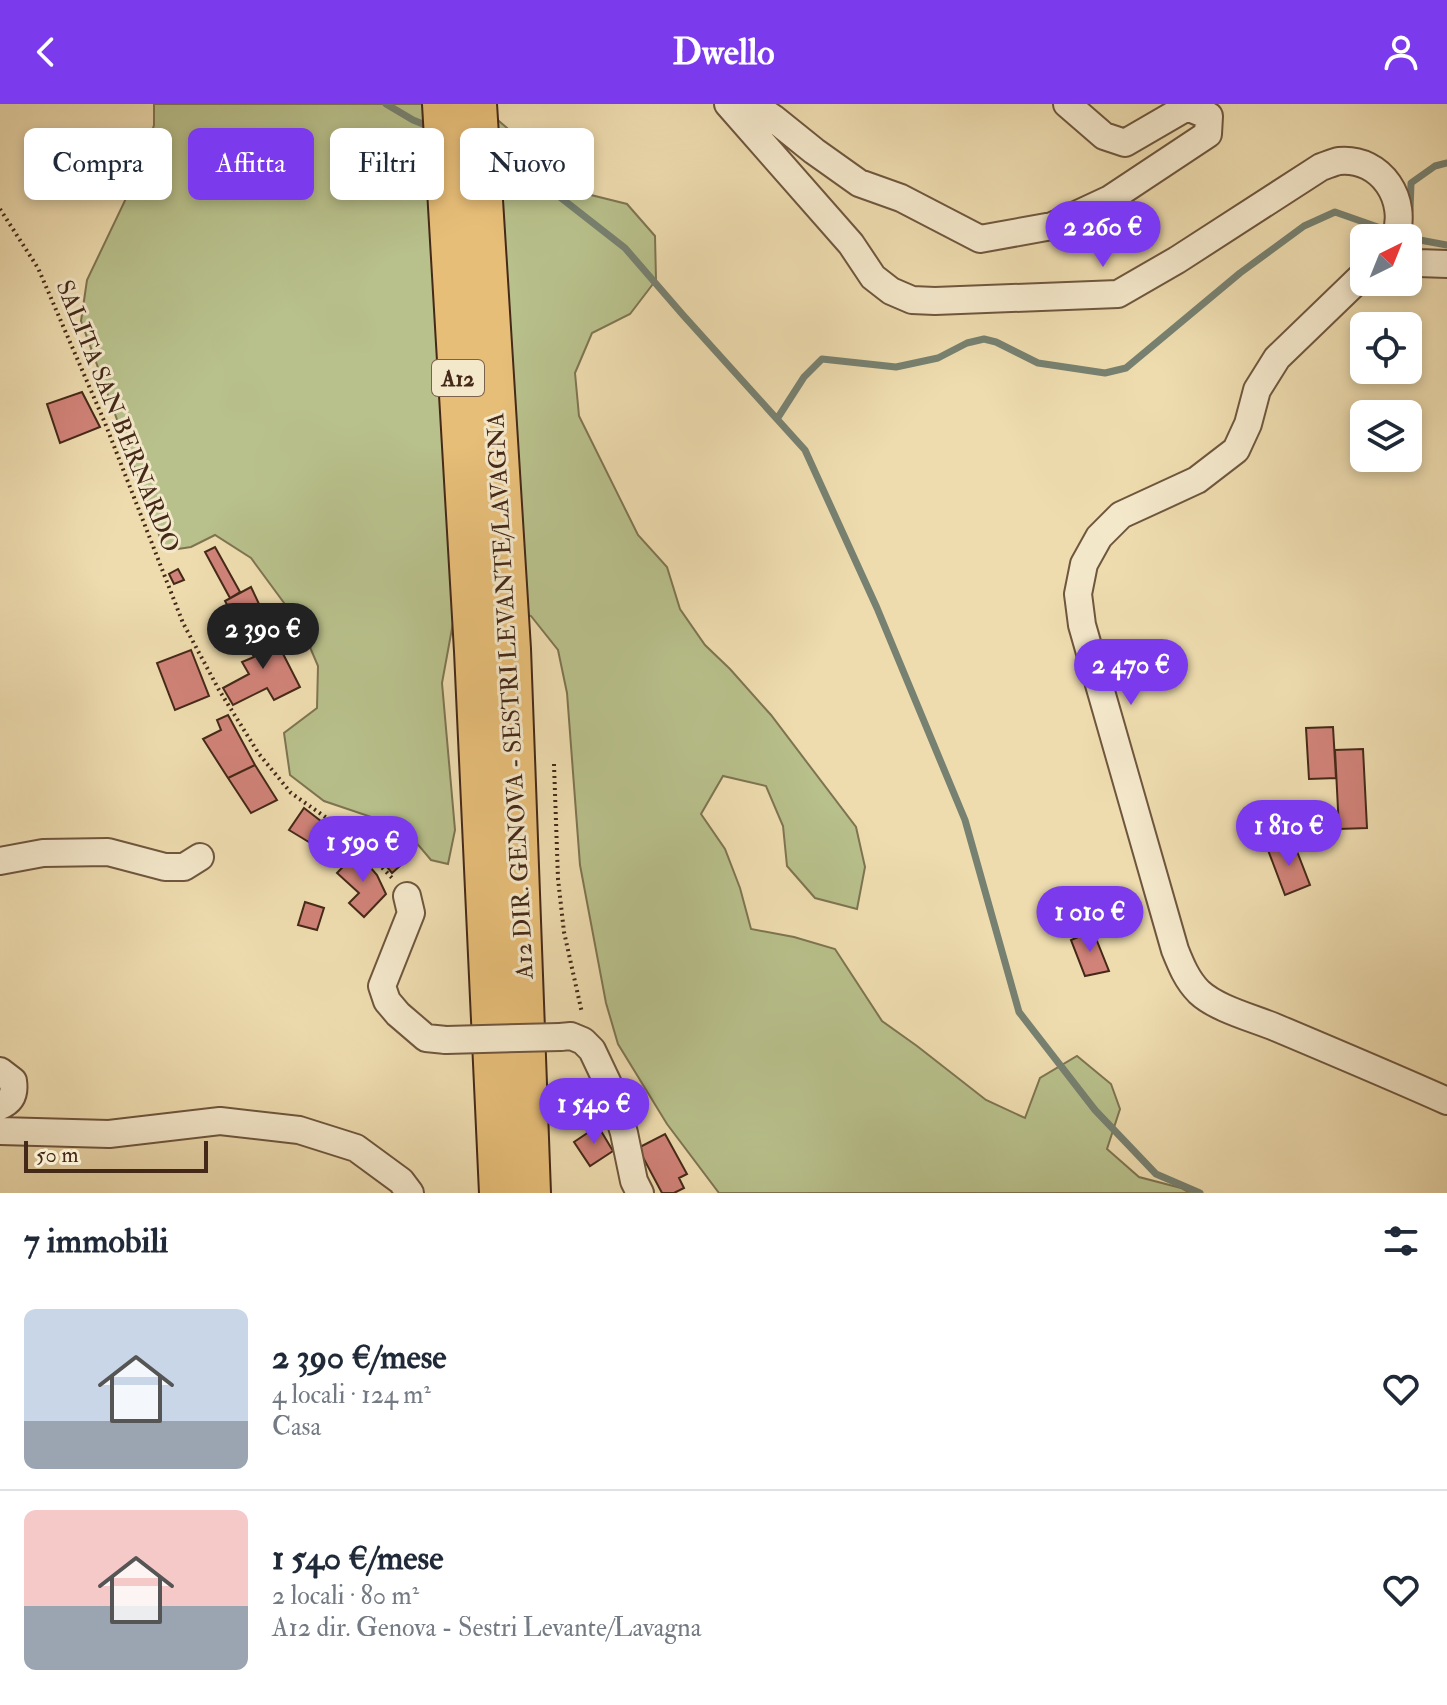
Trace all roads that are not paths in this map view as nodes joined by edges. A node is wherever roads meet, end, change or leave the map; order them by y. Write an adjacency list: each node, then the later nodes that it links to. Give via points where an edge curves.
1 (442, 104): 18 (highway, A12)
2 (477, 104): 19 (highway, A12 DIR. GENOVA - SESTRI LEVANTE/LAVAGNA / A12, via 511,649)
3 (728, 104): 6 (street, via 851,244 873,277 912,300 1118,294 1321,167 1339,161 1375,170 1388,182 1397,199)
4 (752, 104): 5 (street, via 859,183 901,198 980,239 1052,226 1110,199 1208,134 1209,116 1187,107 1125,143 1104,136)
5 (1067, 104)
6 (1398, 224)
7 (1422, 263): 8 (street)
8 (1447, 264)
9 (1350, 288): 14 (street, via 1277,358 1257,390 1236,450 1197,480 1121,515 1099,537 1084,564 1078,594 1082,625 1184,973 1221,1007)
10 (200, 857): 11 (street, via 184,867 108,852 43,853)
11 (0, 861)
12 (407, 896): 20 (street, bridge, via 411,913 382,986 387,1001 426,1038 571,1036 583,1041 611,1090)
13 (0, 1071): 15 (street, via 13,1081 14,1091)
14 (1447, 1101)
15 (0, 1106)
16 (0, 1131): 17 (street, via 109,1134 220,1121 299,1130 356,1148)
17 (410, 1193)
18 (499, 1193)
19 (531, 1193)
20 (640, 1193)

